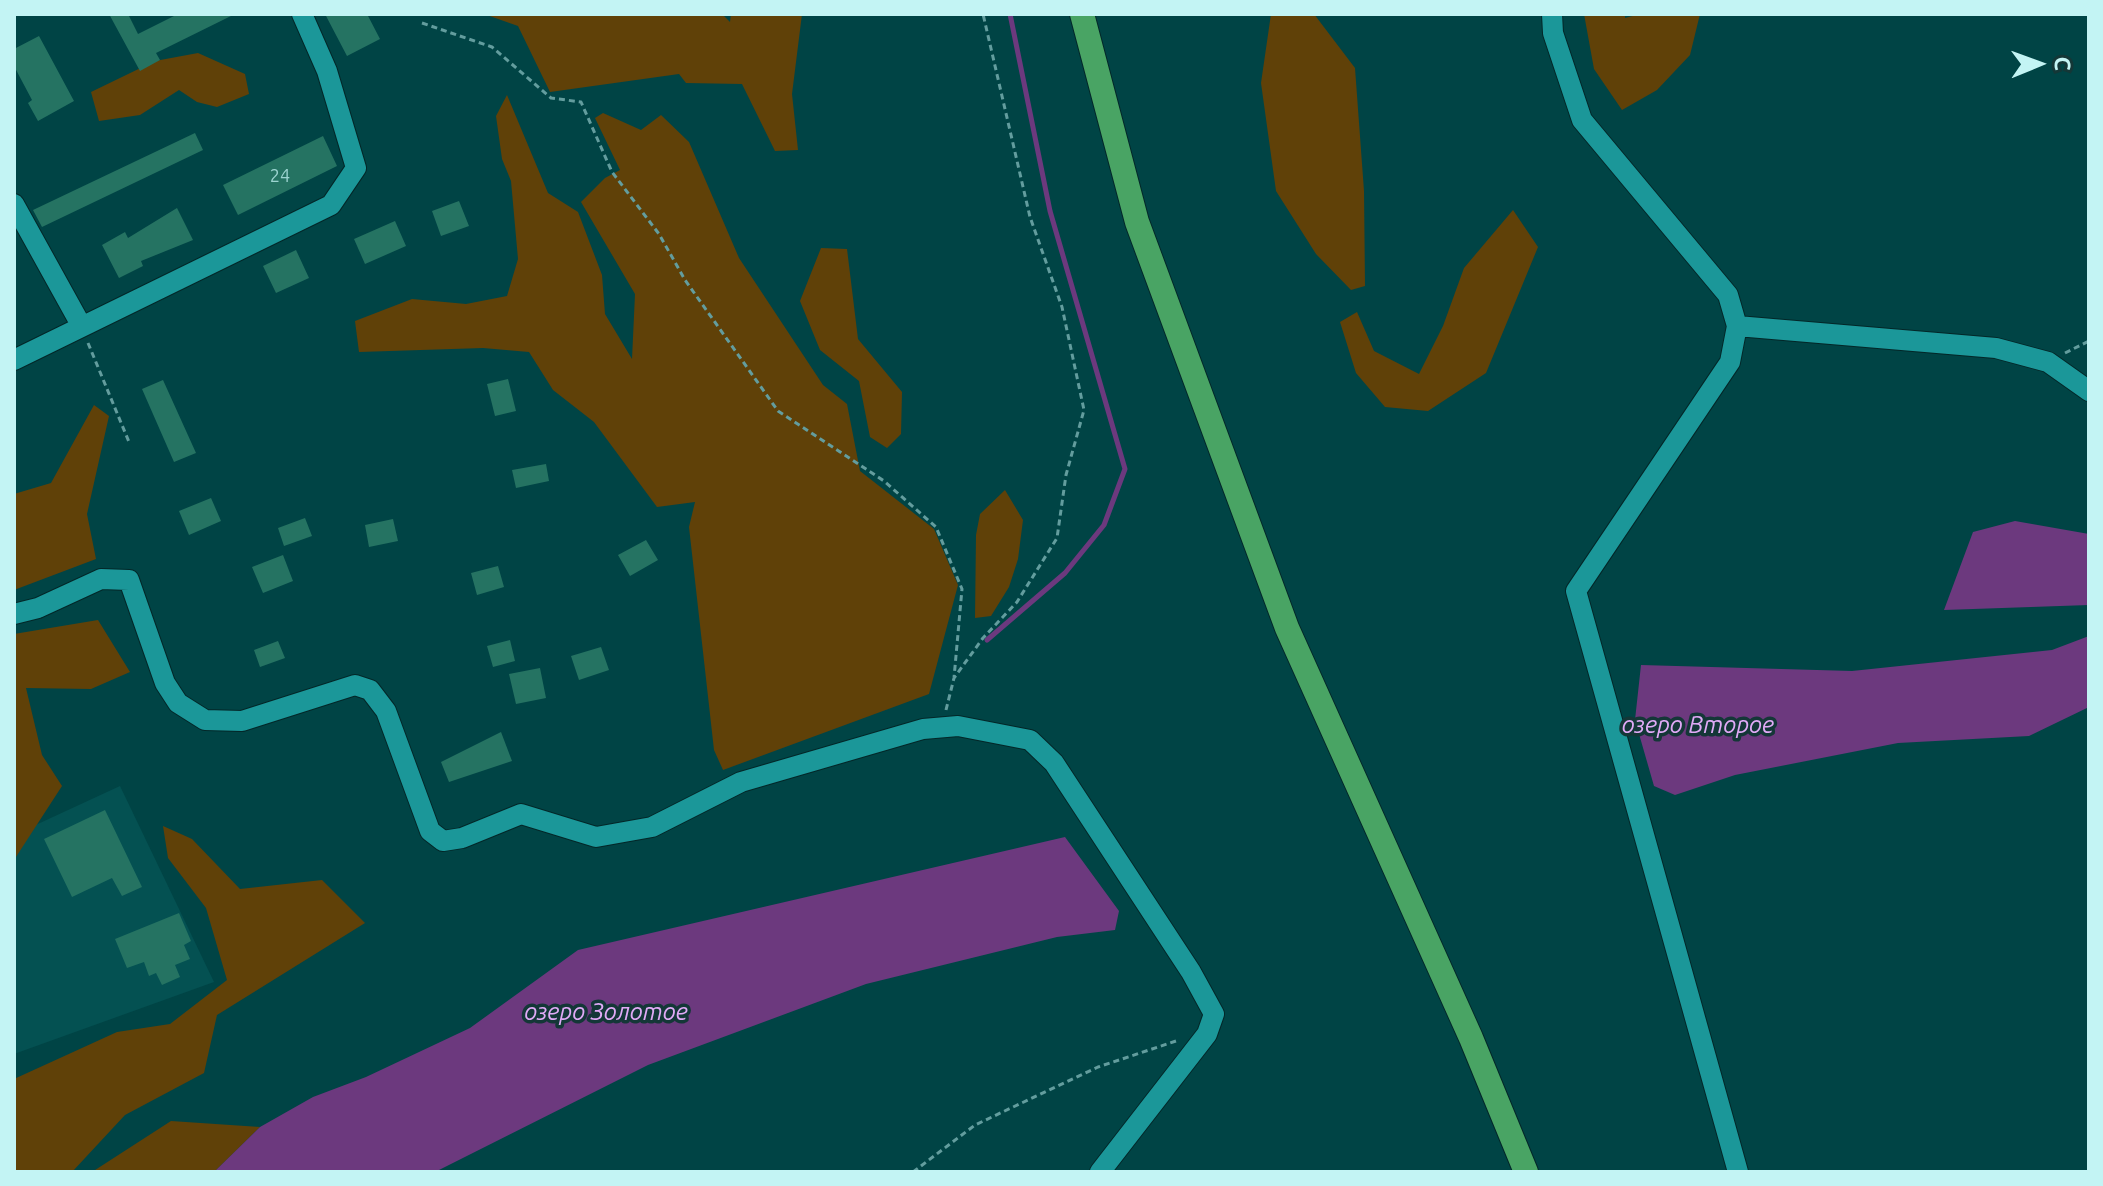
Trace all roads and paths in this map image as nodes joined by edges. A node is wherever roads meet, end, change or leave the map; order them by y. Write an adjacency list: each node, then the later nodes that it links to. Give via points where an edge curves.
1 (302, 14): 8 (street, via 327,71 356,168 331,205)
2 (983, 14): 13 (path, via 1030,217 1062,307 1084,410 1066,475 1057,538 1017,602)
3 (1082, 14): 18 (main road, via 1137,222 1287,628)
4 (1552, 14): 7 (street, via 1553,33 1582,120 1728,295)
5 (422, 23): 13 (path, via 492,47 551,98 581,102 612,172 778,411 884,481 936,527 962,589)
6 (14, 204): 8 (street)
7 (1737, 326): 10 (street, via 1996,348 2048,362); 19 (street, via 1730,362 1576,591)
8 (85, 334): 9 (street); 11 (path)
9 (14, 360)
10 (2089, 391)
11 (129, 442)
12 (14, 614): 14 (street, via 101,579 129,580 165,683 178,703 205,720 242,721 355,685 370,690 386,711 430,831 443,841 521,814 596,837 652,827 741,782 923,729)
13 (954, 678): 14 (path, via 946,705)
14 (947, 727): 15 (street, via 993,730 1030,740 1054,763 1191,972 1214,1014)
15 (1207, 1034): 16 (path, via 1098,1067 975,1125); 17 (street)
16 (913, 1172)
17 (1100, 1172)
18 (1526, 1172)
19 (1738, 1172)

